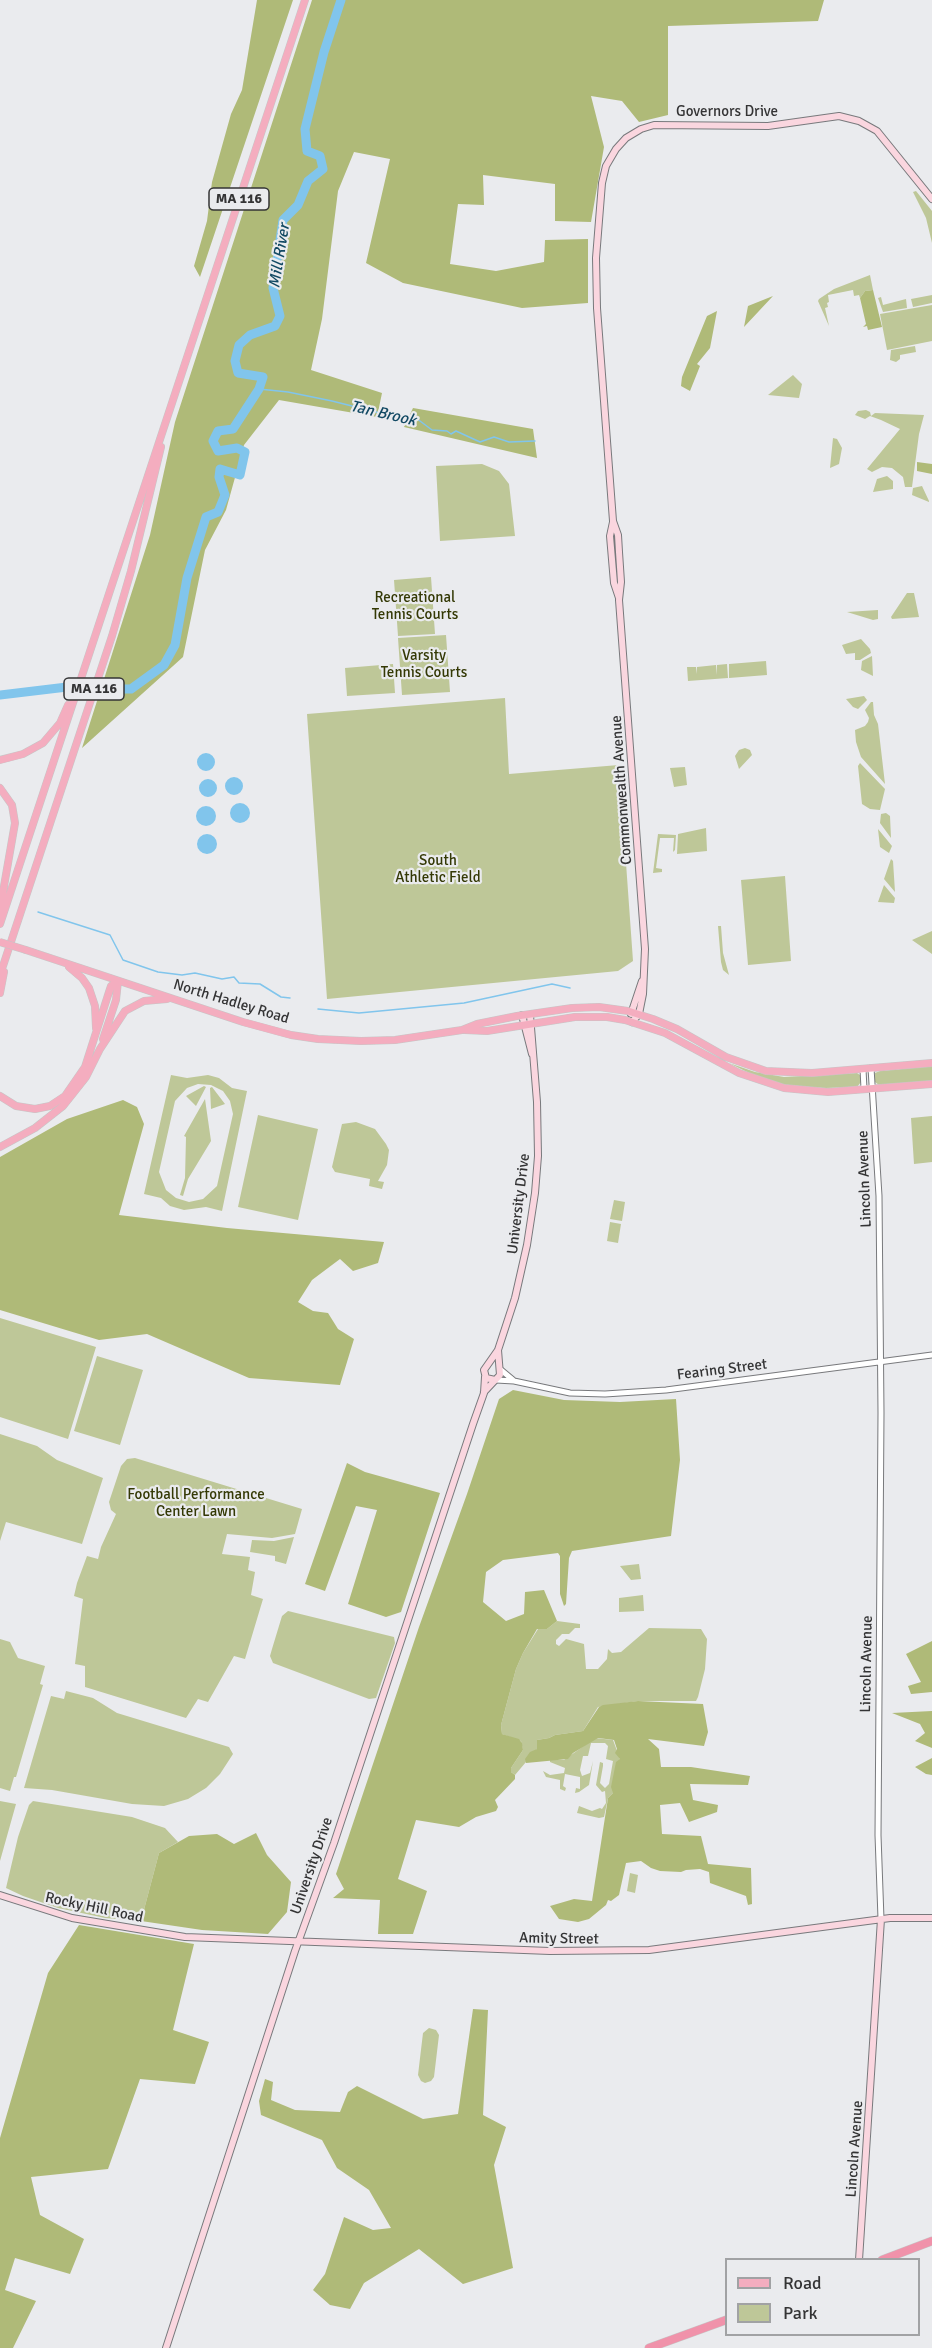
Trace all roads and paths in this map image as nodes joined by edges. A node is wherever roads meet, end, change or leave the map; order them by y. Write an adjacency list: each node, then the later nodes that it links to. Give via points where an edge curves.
1 (304, 0): 4 (main road, MA 116)
2 (932, 199): 3 (main road, Governors Drive, via 880,134 853,119 830,117 768,126 664,124 633,133 611,156 603,177)
3 (598, 233): 14 (main road, Commonwealth Avenue, via 597,308 645,949)
4 (173, 398): 5 (main road, MA 116); 11 (main road, MA 116, via 112,636)
5 (105, 607): 6 (main road, via 58,726 32,750); 9 (main road, MA 116)
6 (0, 760)
7 (0, 788): 8 (main road, via 12,806 15,824)
8 (0, 909)
9 (0, 924)
10 (0, 942): 12 (main road, North Hadley Road, bridge)
11 (7, 953): 13 (main road, MA 116); 16 (main road)
12 (63, 962): 15 (main road, North Hadley Road); 24 (main road, via 91,992)
13 (0, 975)
14 (643, 978): 18 (main road, Commonwealth Avenue); 19 (main road, Commonwealth Avenue)
15 (118, 981): 17 (main road, North Hadley Road); 24 (main road, via 111,986)
16 (0, 993)
17 (174, 1000): 23 (main road, North Hadley Road, via 265,1028 326,1040 383,1041); 24 (main road, via 148,1000 131,1006)
18 (630, 1012): 19 (main road); 20 (main road, via 580,1007); 21 (main road)
19 (639, 1014): 21 (main road); 27 (main road, via 677,1029 726,1058 759,1070 798,1074)
20 (526, 1015): 22 (main road, University Drive); 23 (main road)
21 (632, 1022): 22 (main road, via 588,1016); 29 (main road, via 672,1036 739,1073 773,1086 814,1092)
22 (528, 1024): 23 (main road); 32 (main road, University Drive, via 537,1134 534,1203 524,1260)
23 (462, 1030)
24 (96, 1047): 30 (main road, via 77,1081 50,1106 27,1109); 31 (main road, via 79,1087 56,1114)
25 (932, 1064): 26 (main road)
26 (871, 1068): 27 (main road); 29 (street, Lincoln Avenue)
27 (863, 1069): 29 (street, Lincoln Avenue)
28 (932, 1084): 29 (main road)
29 (868, 1089): 34 (street, Lincoln Avenue, via 879,1186)
30 (0, 1095)
31 (0, 1147)
32 (498, 1350): 35 (main road, University Drive); 36 (main road, University Drive)
33 (932, 1355): 34 (street, Fearing Street)
34 (880, 1362): 39 (street, Fearing Street, via 666,1390 605,1394 570,1393); 43 (street, Lincoln Avenue)
35 (489, 1364): 36 (main road); 37 (main road, University Drive, via 484,1370)
36 (500, 1369): 38 (main road, University Drive); 39 (street, Fearing Street)
37 (485, 1377): 38 (main road); 40 (main road, University Drive)
38 (496, 1380): 39 (street, Fearing Street); 40 (main road, University Drive)
39 (514, 1381)
40 (484, 1393): 45 (main road, University Drive)
41 (0, 1895): 44 (main road, Rocky Hill Road, via 72,1918)
42 (932, 1918): 43 (main road, Amity Street)
43 (881, 1919): 45 (main road, Amity Street, via 621,1951); 47 (main road, Lincoln Avenue)
44 (184, 1937): 45 (main road, Amity Street)
45 (298, 1942): 50 (main road, University Drive)
46 (932, 2241): 48 (highway)
47 (859, 2258)
48 (885, 2258)
49 (725, 2320): 51 (highway)
50 (166, 2348)
51 (649, 2348)

